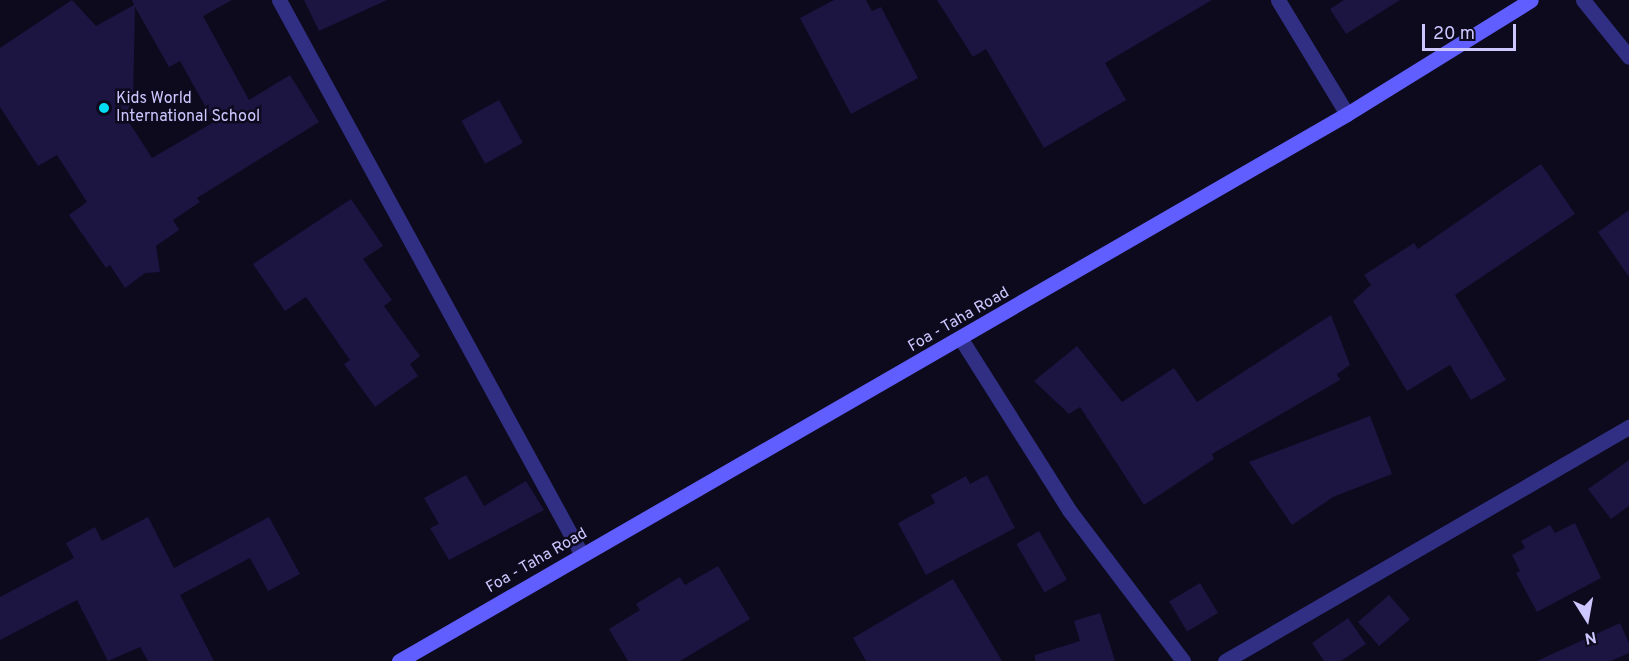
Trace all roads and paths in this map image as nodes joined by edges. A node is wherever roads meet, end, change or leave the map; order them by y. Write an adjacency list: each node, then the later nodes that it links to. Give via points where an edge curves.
1 (279, 0): 9 (street)
2 (1278, 0): 6 (street)
3 (1531, 0): 6 (street, Foa - Taha Road)
4 (1583, 0): 5 (street)
5 (1629, 57)
6 (1347, 114): 7 (street, Foa - Taha Road)
7 (961, 339): 9 (street, Foa - Taha Road); 11 (street, via 1069,510)
8 (1629, 427): 12 (street)
9 (582, 555): 10 (street, Foa - Taha Road)
10 (399, 661)
11 (1183, 661)
12 (1225, 661)

